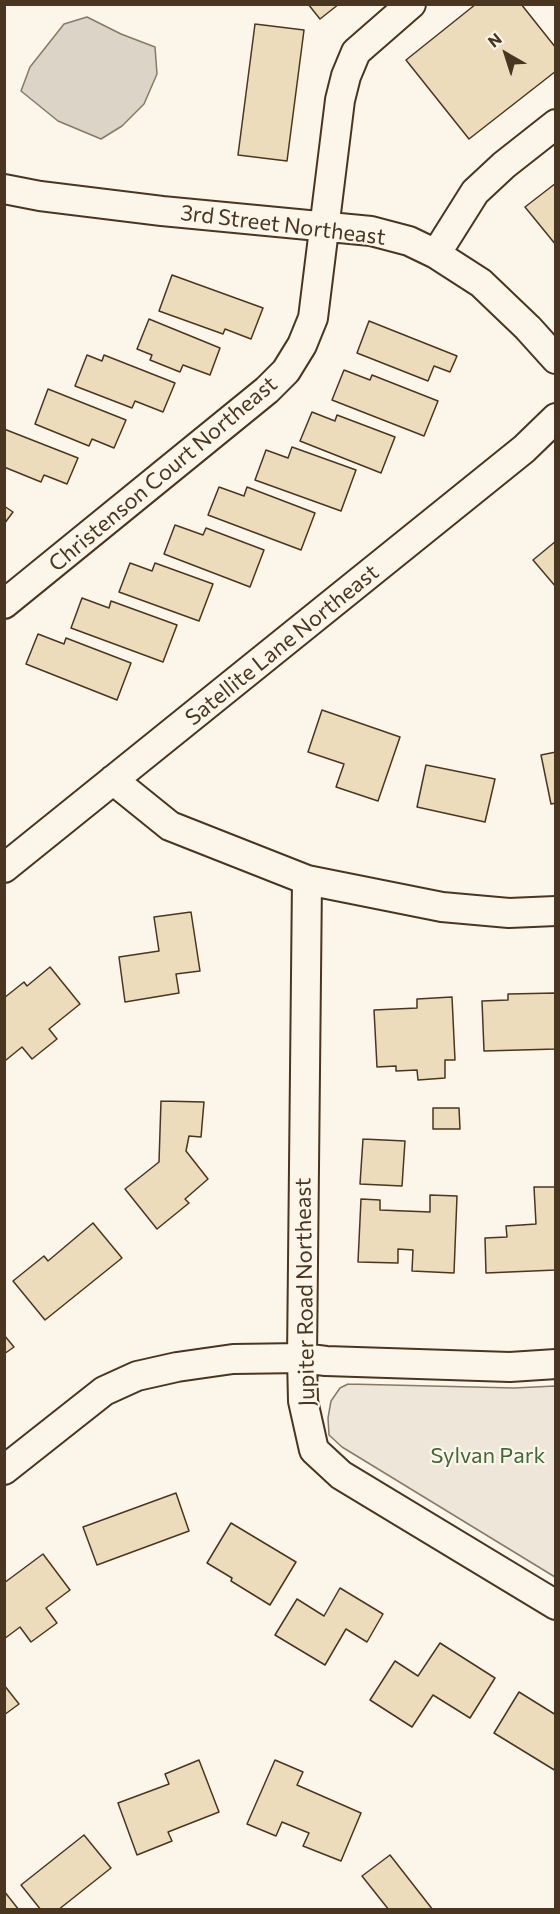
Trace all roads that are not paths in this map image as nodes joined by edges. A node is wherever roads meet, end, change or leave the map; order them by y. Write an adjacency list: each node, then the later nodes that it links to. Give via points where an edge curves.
1 (411, 4): 4 (street, Christenson Court Northeast, via 356,52 346,76)
2 (555, 124): 5 (street, via 475,192)
3 (4, 189): 4 (street, 3rd Street Northeast, via 151,209)
4 (326, 226): 5 (street, 3rd Street Northeast, via 371,231 409,241); 8 (street, Christenson Court Northeast, via 313,318 286,371)
5 (436, 254): 6 (street, 3rd Street Northeast, via 481,283)
6 (555, 359)
7 (555, 418): 9 (street, Satellite Lane Northeast, via 524,449)
8 (4, 604)
9 (113, 780): 10 (street, Satellite Lane Northeast); 11 (street, via 170,826)
10 (4, 868)
11 (307, 880): 12 (street, via 442,907 509,913); 13 (street, Jupiter Road Northeast)
12 (555, 911)
13 (302, 1358): 14 (street, via 510,1367); 15 (street, via 233,1359 137,1376 104,1391); 16 (street, Jupiter Road Northeast, via 303,1401 314,1450 340,1475)
14 (555, 1364)
15 (4, 1470)
16 (555, 1605)

